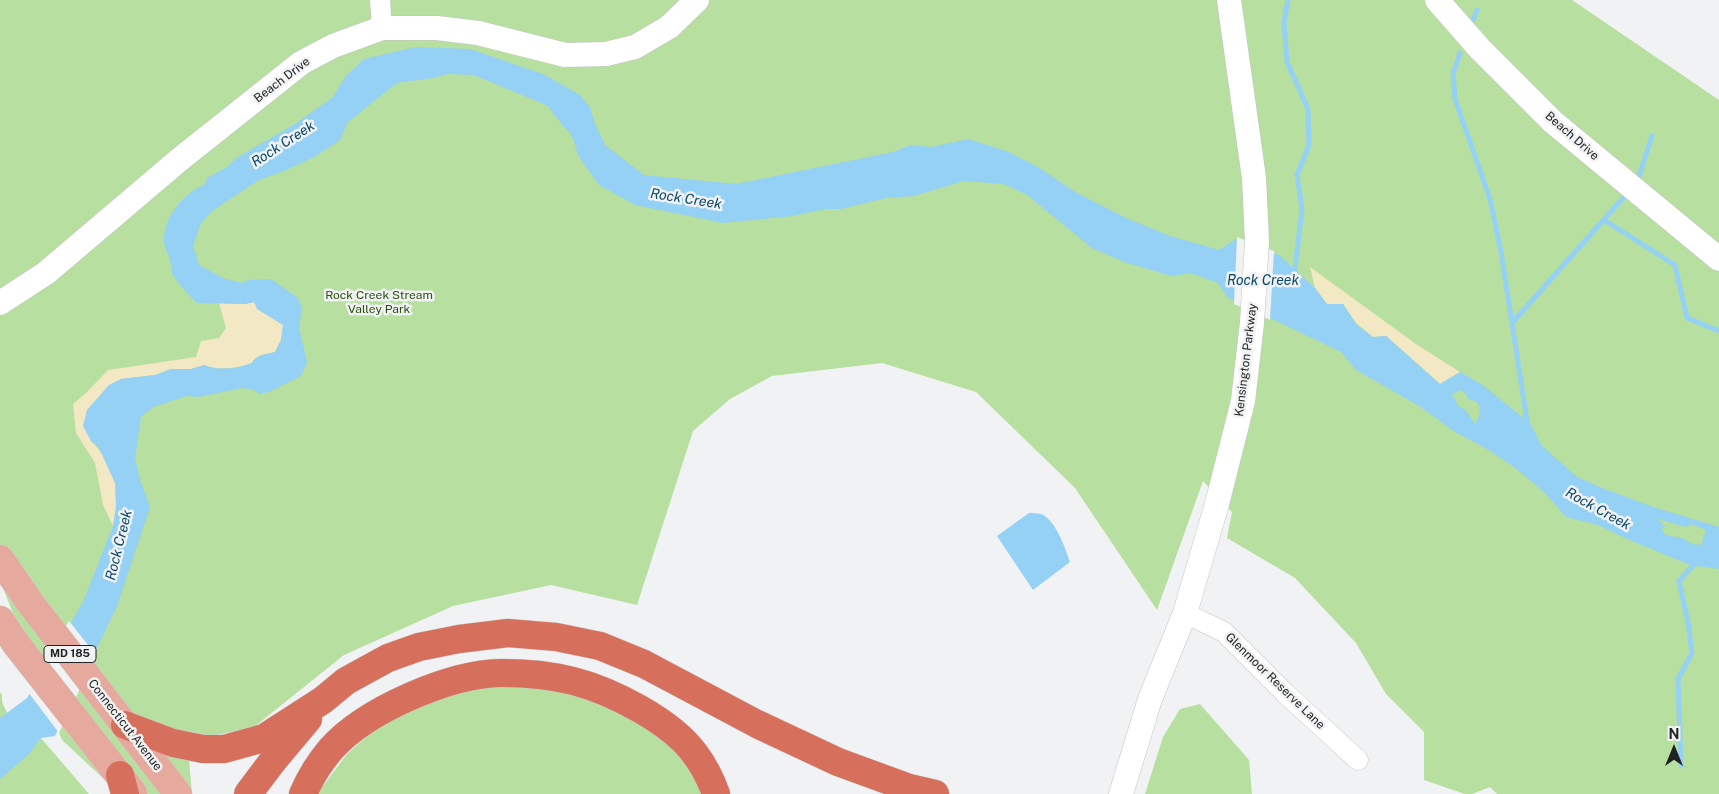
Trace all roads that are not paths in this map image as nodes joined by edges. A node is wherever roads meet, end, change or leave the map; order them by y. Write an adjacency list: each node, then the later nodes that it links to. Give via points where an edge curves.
1 (380, 0): 5 (street)
2 (697, 0): 5 (street, Beach Drive, via 671,26 635,47 606,54 565,55 478,34 436,28)
3 (1229, 0): 9 (street, Kensington Parkway, via 1252,169 1257,241 1252,323 1243,401)
4 (1437, 0): 6 (street, Beach Drive, via 1480,49 1553,122)
5 (382, 28): 7 (street, Beach Drive, via 333,46 301,63 179,160 46,273)
6 (1719, 259)
7 (0, 303)
8 (0, 559): 12 (main road, Connecticut Avenue / MD 185)
9 (1185, 613): 13 (street, Glenmoor Reserve Lane, via 1224,632); 20 (street, Kensington Parkway, via 1150,699)
10 (0, 620): 14 (main road, MD 185)
11 (323, 700): 12 (highway, via 264,738 224,749 173,743); 16 (highway); 19 (highway, via 346,681 388,658 419,647 508,633 556,637 609,649 838,762 909,788)
12 (117, 715): 15 (main road, Connecticut Avenue / MD 185)
13 (1358, 760)
14 (126, 788)
15 (178, 794)
16 (248, 794)
17 (303, 794): 18 (highway, via 310,777 332,748 361,724 428,689 500,673 573,681 642,710 670,729 695,753)
18 (716, 794)
19 (936, 794)
20 (1121, 794)

